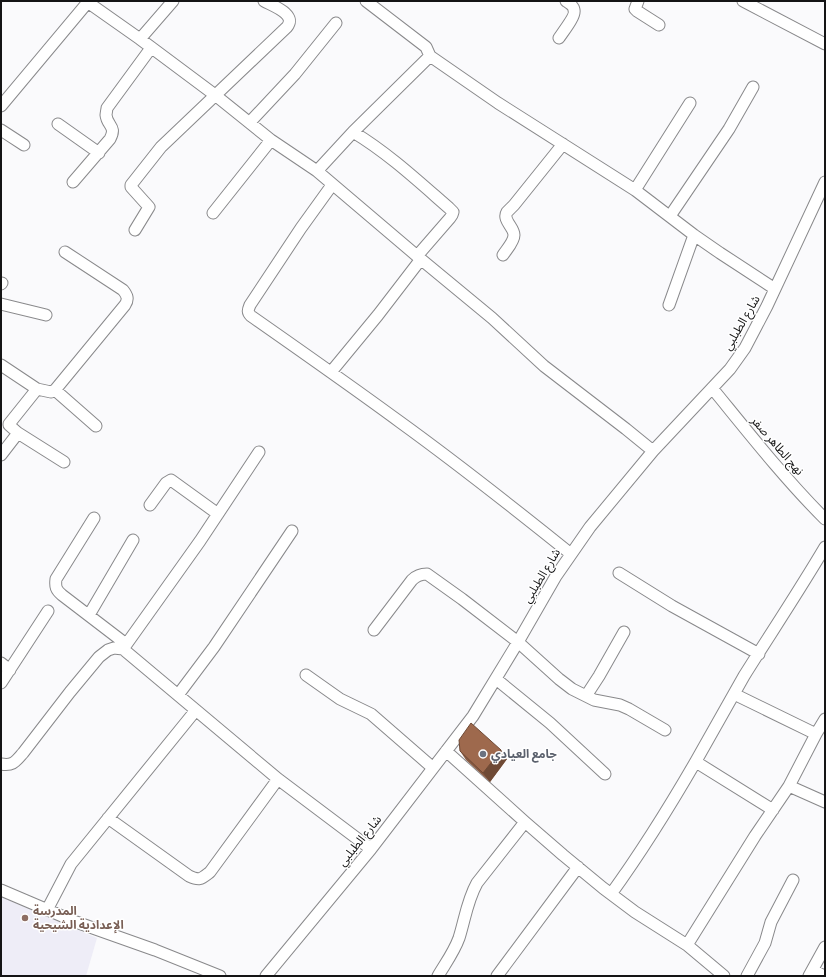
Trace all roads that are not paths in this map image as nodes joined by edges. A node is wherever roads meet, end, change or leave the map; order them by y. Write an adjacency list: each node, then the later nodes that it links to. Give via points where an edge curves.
1 (172, 1): 11 (street)
2 (264, 1): 16 (street, via 282,10 290,23)
3 (366, 1): 14 (street, via 426,47)
4 (566, 1): 10 (street, via 574,8 574,14)
5 (638, 1): 9 (street, via 635,9 637,12)
6 (743, 1): 12 (street)
7 (87, 2): 11 (street); 18 (street)
8 (336, 23): 19 (street, via 295,74)
9 (659, 25)
10 (559, 38)
11 (140, 39): 13 (street)
12 (825, 44)
13 (151, 48): 16 (street); 26 (street, via 107,108 106,114 113,134)
14 (430, 56): 22 (street); 24 (street)
15 (753, 87): 33 (street, via 729,129)
16 (215, 95): 19 (street); 34 (street, via 161,147 131,185 149,207)
17 (690, 103): 31 (street)
18 (1, 106)
19 (250, 122): 23 (street)
20 (58, 124): 26 (street)
21 (1, 130): 25 (street)
22 (353, 132): 27 (street); 38 (street, via 401,166 452,212)
23 (271, 140): 27 (street); 32 (street)
24 (563, 144): 31 (street); 37 (street, via 506,213 514,236)
25 (24, 145)
26 (99, 153): 28 (street)
27 (316, 171): 30 (street)
28 (73, 182)
29 (825, 182): 39 (street, شارع الطبلبي)
30 (332, 185): 38 (street); 44 (street, via 248,309 251,316)
31 (635, 190): 33 (street)
32 (213, 213)
33 (670, 216): 35 (street)
34 (135, 230)
35 (694, 235): 39 (street); 41 (street)
36 (65, 252): 47 (street, via 123,290 127,302)
37 (503, 255)
38 (419, 258): 44 (street, via 378,315); 50 (street, via 492,318 544,366)
39 (776, 288): 45 (street, شارع الطبلبي, via 745,348)
40 (1, 304): 42 (street)
41 (669, 305)
42 (46, 314)
43 (2, 367): 46 (street)
44 (331, 372): 61 (street, via 486,486)
45 (712, 388): 50 (street, شارع الطبلبي); 57 (street, نهج الطاهر صفر, via 755,441)
46 (37, 389): 47 (street, via 46,392); 49 (street, via 9,424)
47 (55, 390): 48 (street)
48 (96, 426)
49 (18, 433): 52 (street); 53 (street)
50 (653, 451): 61 (street, شارع الطبلبي)
51 (259, 452): 55 (street)
52 (1, 455)
53 (64, 462)
54 (150, 505): 55 (street, via 171,480)
55 (218, 514): 68 (street)
56 (94, 518): 64 (street, via 56,579 55,586 62,595)
57 (825, 519)
58 (292, 532): 75 (street)
59 (133, 540): 64 (street)
60 (825, 547): 69 (street)
61 (571, 554): 67 (street, شارع الطبلبي)
62 (619, 573): 69 (street, via 672,606)
63 (48, 611): 70 (street)
64 (88, 615): 68 (street)
65 (374, 630): 67 (street, via 412,580 416,576 427,574)
66 (624, 632): 76 (street)
67 (518, 642): 72 (street, شارع الطبلبي); 76 (street, via 559,679)
68 (125, 646): 75 (street); 83 (street, via 104,652 15,762 10,765)
69 (759, 654): 74 (street)
70 (5, 666): 73 (street)
71 (306, 675): 84 (street, via 340,699 370,714)
72 (496, 679): 81 (street, شارع الطبلبي, via 473,716); 85 (street, via 550,723)
73 (1, 683)
74 (734, 694): 80 (street); 82 (street)
75 (178, 695): 77 (street)
76 (586, 696): 79 (street, via 620,705)
77 (196, 710): 86 (street); 90 (street)
78 (825, 719): 80 (street)
79 (665, 730)
80 (816, 734): 87 (street)
81 (446, 751): 84 (street, شارع الطبلبي); 91 (street)
82 (696, 762): 89 (street); 96 (street, via 657,827)
83 (1, 764)
84 (434, 768): 92 (street, شارع الطبلبي)
85 (605, 774)
86 (278, 779): 90 (street, via 210,872 202,879 189,876); 92 (street)
87 (789, 786): 88 (street); 89 (street)
88 (825, 802)
89 (773, 810): 98 (street)
90 (108, 818): 97 (street, via 71,864)
91 (525, 822): 93 (street); 104 (street, via 476,883 458,939)
92 (371, 849): 103 (street, شارع الطبلبي)
93 (578, 867): 96 (street); 105 (street)
94 (793, 880): 106 (street)
95 (1, 890): 97 (street)
96 (611, 894): 98 (street)
97 (47, 910): 102 (street)
98 (687, 945): 101 (street)
99 (825, 947): 100 (street)
100 (811, 973): 107 (street)
101 (720, 975)
102 (220, 976)
103 (266, 976)
104 (438, 976)
105 (497, 976)
106 (747, 976)
107 (824, 976)

